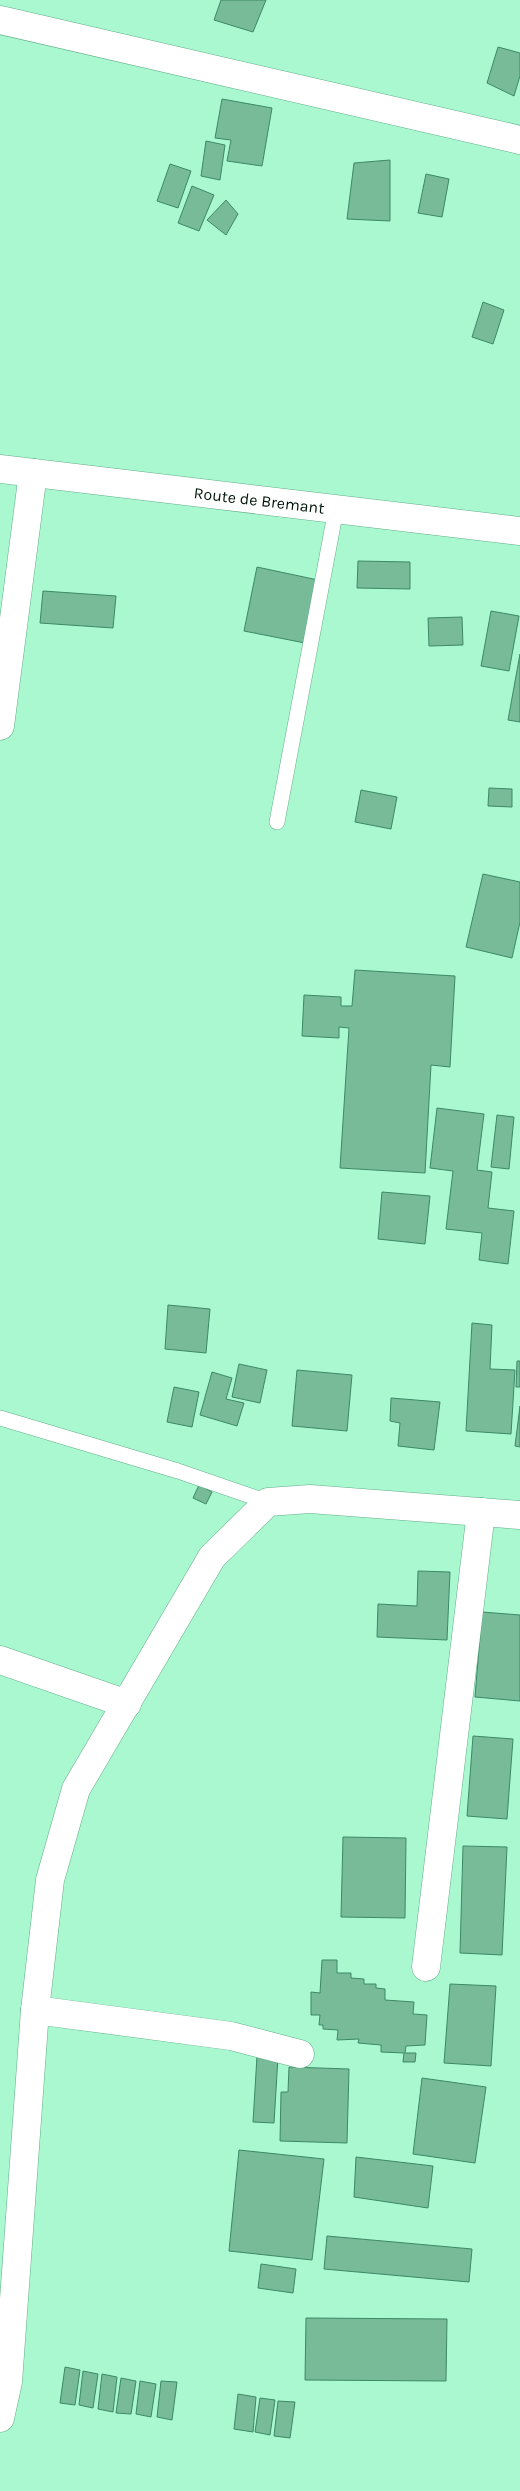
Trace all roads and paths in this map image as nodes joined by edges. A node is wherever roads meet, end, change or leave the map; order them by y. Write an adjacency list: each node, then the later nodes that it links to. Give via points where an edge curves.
1 (0, 20): 2 (street)
2 (520, 140)
3 (0, 469): 4 (street, Route de Bremant)
4 (33, 473): 5 (street, Route de Bremant); 7 (street)
5 (336, 509): 6 (street, Route de Bremant); 8 (lane)
6 (520, 531)
7 (0, 726)
8 (277, 822)
9 (0, 1418): 10 (lane, via 178,1471)
10 (268, 1502): 11 (street, via 310,1499); 14 (street, via 212,1557)
11 (481, 1512): 12 (street); 15 (street)
12 (520, 1514)
13 (0, 1660): 14 (street)
14 (127, 1704): 16 (street, via 76,1789 50,1880)
15 (426, 1967)
16 (35, 2010): 17 (street, via 231,2036); 18 (street, via 8,2382)
17 (300, 2054)
18 (0, 2418)

